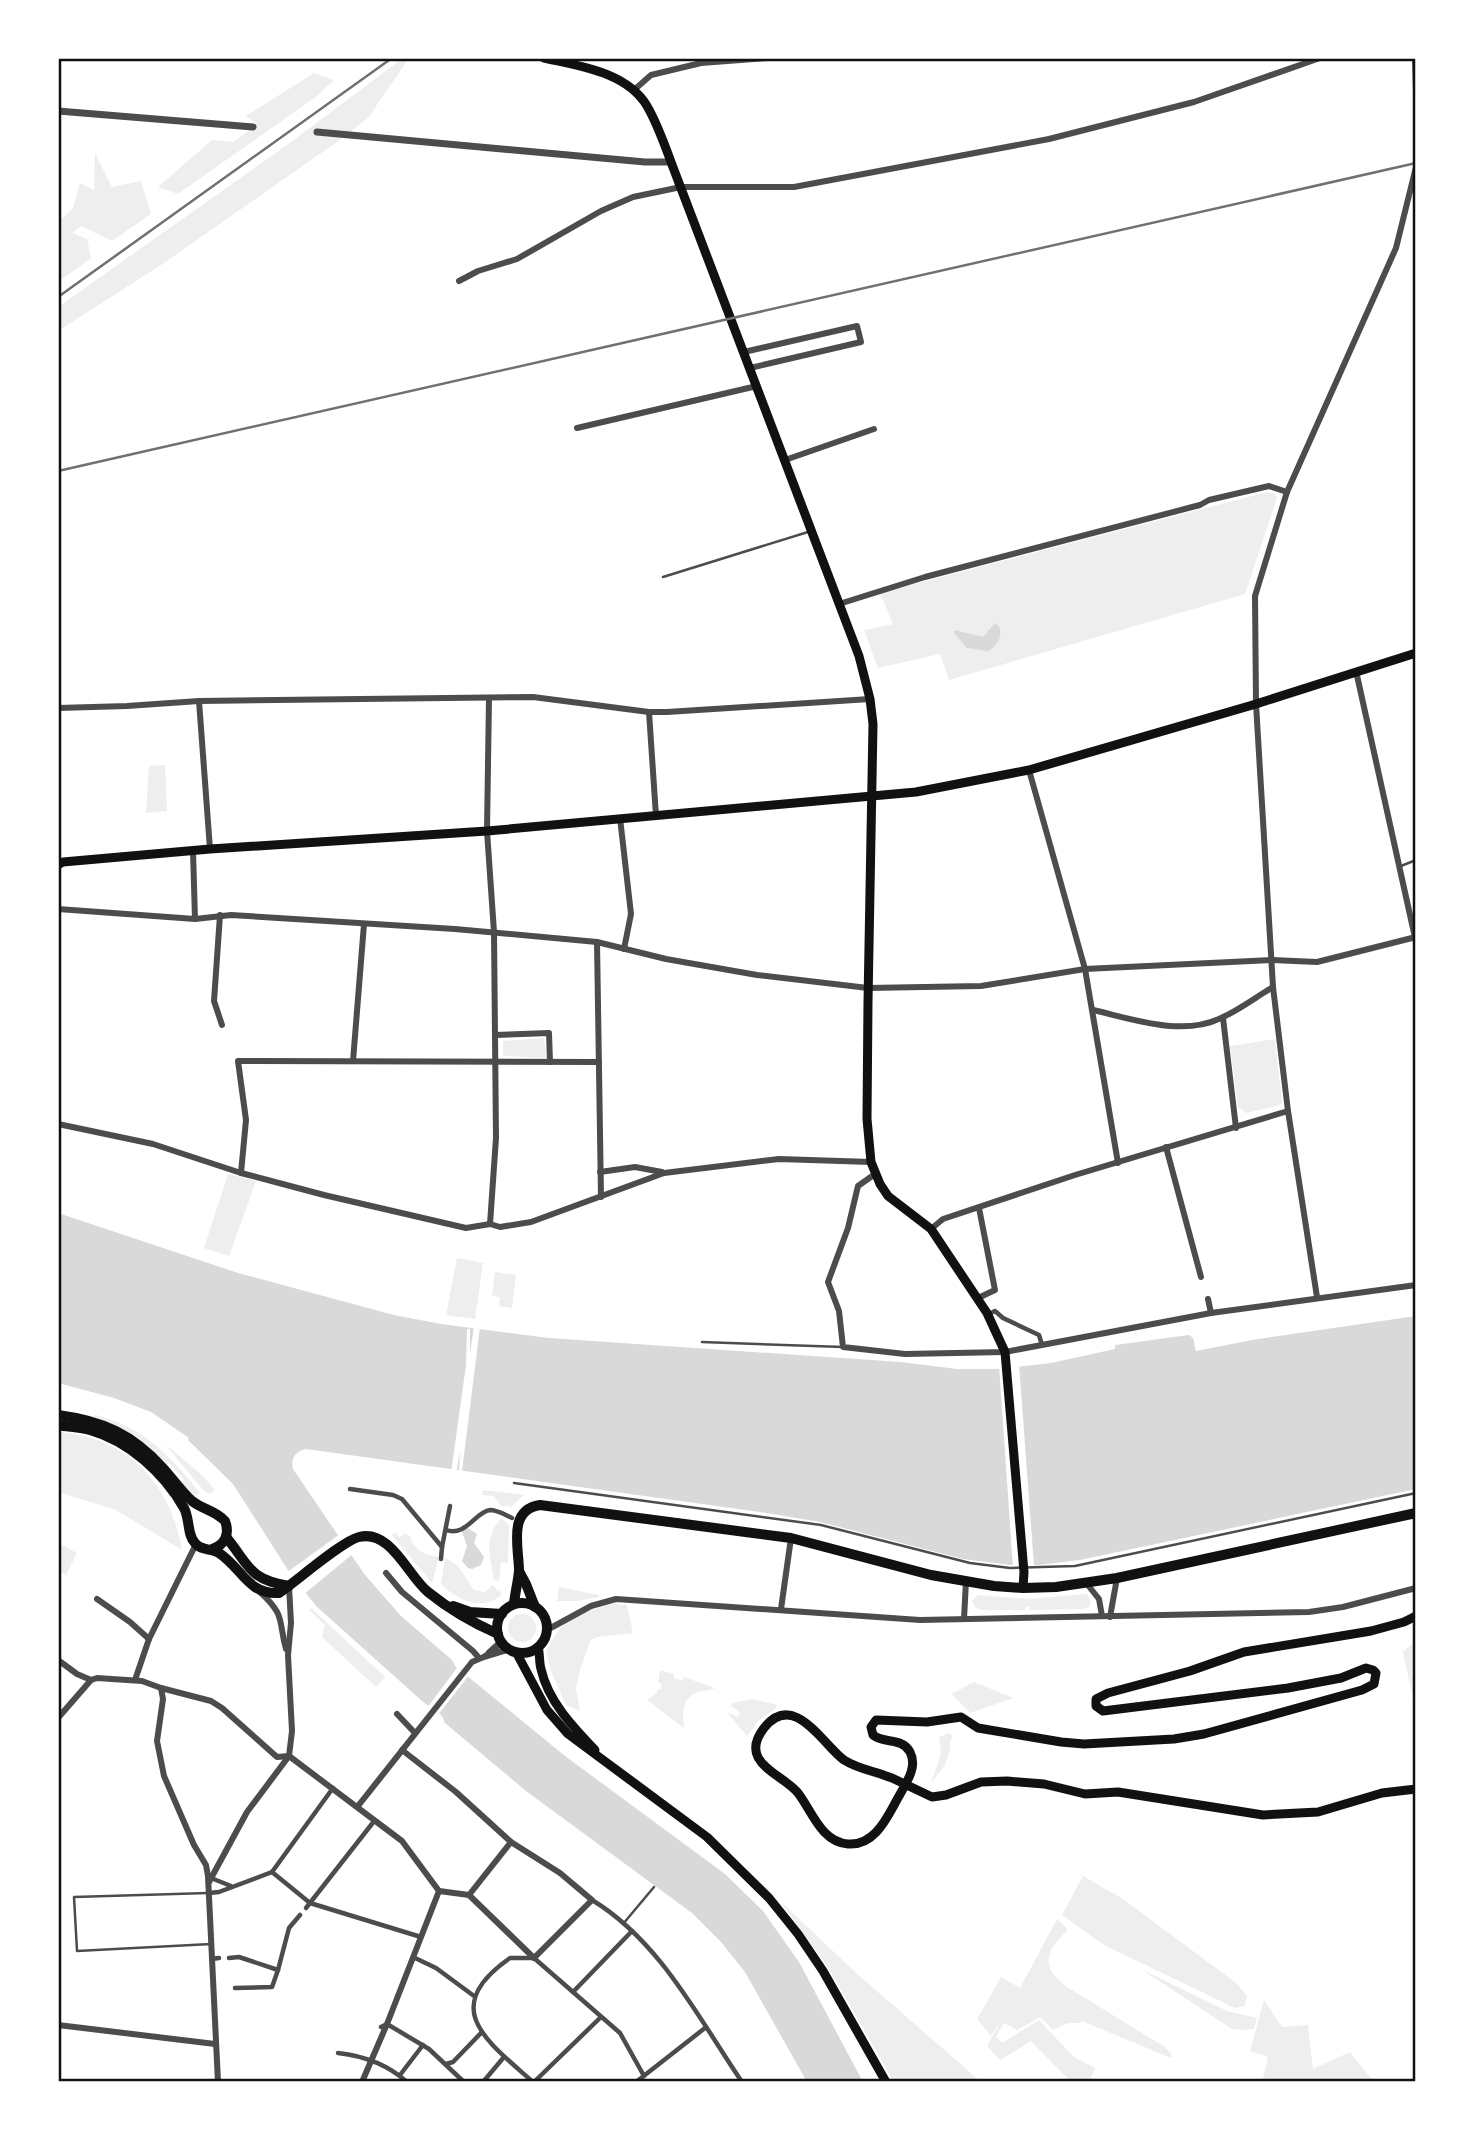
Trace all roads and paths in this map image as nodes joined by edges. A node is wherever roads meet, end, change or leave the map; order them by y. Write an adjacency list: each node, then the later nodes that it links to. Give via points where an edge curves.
1 (544, 58): 5 (main road, via 586,67)
2 (768, 58): 5 (street, via 701,63 652,75)
3 (1320, 58): 12 (street, via 1194,102 1049,139 906,168 794,187)
4 (1415, 58): 6 (street)
5 (634, 90): 10 (main road, via 646,105)
6 (1416, 92)
7 (58, 111): 8 (street)
8 (253, 127)
9 (317, 132): 10 (street)
10 (671, 162): 12 (main road)
11 (1416, 167): 20 (street, via 1396,248)
12 (681, 187): 13 (street, via 617,203 517,259); 14 (main road)
13 (459, 281)
14 (744, 352): 15 (main road); 15 (street, via 857,326 861,342)
15 (750, 368): 16 (main road)
16 (757, 386): 17 (street); 19 (main road)
17 (577, 428)
18 (874, 429): 19 (street)
19 (785, 460): 21 (main road)
20 (1287, 492): 23 (street, via 1269,486 1209,500); 29 (street, via 1255,596)
21 (811, 531): 22 (lane); 23 (main road)
22 (663, 577)
23 (839, 604): 27 (main road)
24 (1416, 653): 25 (main road)
25 (1356, 671): 29 (main road); 41 (street)
26 (488, 698): 28 (street); 31 (street, via 533,697); 36 (street)
27 (870, 699): 31 (street); 33 (main road)
28 (200, 701): 30 (street); 37 (street)
29 (1255, 704): 32 (main road); 50 (street)
30 (58, 708)
31 (649, 712): 34 (street)
32 (1029, 771): 33 (main road); 51 (street)
33 (871, 796): 34 (main road); 52 (main road)
34 (656, 816): 35 (main road)
35 (620, 818): 36 (main road); 49 (street, via 631,914)
36 (487, 831): 37 (main road); 46 (street)
37 (210, 849): 38 (main road)
38 (193, 850): 40 (main road); 44 (street)
39 (1416, 860): 41 (lane)
40 (60, 863)
41 (1398, 867): 47 (street)
42 (58, 909): 44 (street)
43 (220, 915): 44 (street); 45 (street); 56 (street, via 214,1002)
44 (195, 919)
45 (364, 923): 46 (street); 58 (street)
46 (494, 932): 48 (street); 57 (street)
47 (1416, 939): 50 (street, via 1317,962)
48 (597, 942): 49 (street); 61 (street)
49 (624, 949): 52 (street, via 757,975)
50 (1272, 960): 51 (street); 53 (street)
51 (1085, 969): 52 (street, via 981,986); 54 (street)
52 (868, 988): 66 (main road)
53 (1273, 988): 55 (street); 62 (street)
54 (1093, 1010): 55 (street, via 1167,1026); 67 (street)
55 (1223, 1018): 64 (street)
56 (222, 1025)
57 (495, 1035): 59 (street); 60 (street, via 549,1033)
58 (353, 1061): 59 (street); 70 (street, via 239,1061 246,1119)
59 (496, 1061): 60 (street); 74 (street)
60 (550, 1062): 61 (street)
61 (599, 1062): 68 (street)
62 (1287, 1111): 64 (street); 78 (street)
63 (58, 1124): 70 (street, via 153,1144)
64 (1236, 1128): 65 (street)
65 (1166, 1147): 67 (street); 76 (street)
66 (871, 1162): 69 (street, via 779,1159); 71 (main road)
67 (1118, 1163): 73 (street)
68 (600, 1172): 69 (street, via 635,1167); 72 (street)
69 (664, 1172): 72 (street)
70 (242, 1173): 74 (street, via 466,1228)
71 (875, 1174): 75 (main road, via 897,1205); 85 (street, via 858,1186 828,1282 839,1311)
72 (601, 1198): 74 (street, via 531,1222)
73 (979, 1208): 75 (street, via 943,1219); 79 (street, via 995,1290)
74 (490, 1224)
75 (931, 1229): 79 (main road)
76 (1201, 1277)
77 (1416, 1285): 78 (street)
78 (1317, 1297): 81 (street)
79 (978, 1298): 82 (main road)
80 (1208, 1300): 81 (street)
81 (1211, 1313): 84 (street)
82 (988, 1315): 84 (street, via 995,1311 1040,1335); 86 (main road)
83 (702, 1342): 85 (lane)
84 (1042, 1346): 86 (street)
85 (843, 1347): 86 (street)
86 (1006, 1357): 110 (main road)
87 (58, 1413): 93 (main road, via 103,1425 136,1441 193,1502)
88 (58, 1425): 96 (main road, via 90,1430 129,1448 156,1471)
89 (514, 1483): 91 (lane, via 821,1525 970,1563 1010,1567 1074,1566)
90 (351, 1489): 101 (street, via 402,1499)
91 (1416, 1493)
92 (450, 1506): 97 (street)
93 (211, 1512): 96 (main road, via 201,1513); 98 (main road, via 225,1521)
94 (1416, 1513): 106 (main road)
95 (512, 1518): 97 (street, via 487,1511 461,1529)
96 (191, 1525): 100 (main road, via 190,1535)
97 (446, 1530): 101 (street)
98 (226, 1537): 102 (main road); 109 (main road, via 249,1570)
99 (791, 1538): 104 (main road, via 540,1505 529,1508 519,1519); 107 (main road); 117 (street)
100 (196, 1544): 102 (main road); 123 (street)
101 (442, 1547): 103 (street)
102 (212, 1549): 112 (main road)
103 (441, 1559)
104 (519, 1571): 114 (main road); 116 (main road)
105 (386, 1573): 127 (street, via 402,1592)
106 (1117, 1578): 108 (main road); 119 (street)
107 (966, 1581): 110 (main road); 121 (street)
108 (1087, 1584): 110 (main road); 119 (street)
109 (289, 1587): 112 (main road, via 279,1593); 115 (main road, via 348,1541 374,1537); 126 (street)
110 (1023, 1588)
111 (1416, 1588): 119 (street, via 1308,1612)
112 (258, 1590): 126 (street, via 280,1614)
113 (97, 1599): 123 (street)
114 (514, 1604): 116 (main road); 118 (main road)
115 (445, 1605): 118 (main road); 124 (main road)
116 (535, 1607): 122 (main road, via 544,1616)
117 (781, 1609): 121 (street, via 864,1618); 122 (street, via 616,1599 591,1606)
118 (502, 1614): 124 (main road, via 498,1624)
119 (1106, 1616): 121 (street)
120 (1416, 1616): 139 (main road, via 1371,1631 1244,1653 1096,1699 1097,1708 1103,1711 1288,1688 1366,1668 1376,1673 1374,1684 1362,1690 1192,1737 1078,1744 978,1728 961,1717 927,1722 876,1720 871,1727 873,1735 904,1745 912,1757 912,1769 885,1822 855,1844 829,1836 797,1791 764,1766 757,1749 765,1727 775,1719 796,1717 848,1762 892,1778 921,1793 931,1797 981,1782 1007,1781 1283,1815 1318,1812)
121 (964, 1619)
122 (547, 1629): 125 (main road)
123 (149, 1639): 129 (street)
124 (506, 1644): 125 (main road, via 527,1653); 127 (street); 136 (main road, via 557,1724)
125 (538, 1647): 136 (main road, via 545,1684)
126 (288, 1655): 137 (street)
127 (482, 1657): 134 (street, via 466,1668)
128 (58, 1660): 130 (street)
129 (135, 1679): 130 (street); 131 (street)
130 (91, 1680): 133 (street)
131 (160, 1688): 137 (street, via 215,1703 277,1757); 144 (street, via 163,1699 157,1741 164,1776)
132 (397, 1714): 134 (street)
133 (58, 1718)
134 (415, 1733): 135 (street)
135 (402, 1750): 140 (street); 142 (street)
136 (598, 1755): 188 (main road, via 707,1837 769,1898 823,1971)
137 (289, 1756): 138 (street); 144 (street, via 247,1812)
138 (333, 1788): 140 (street); 143 (street)
139 (1416, 1789)
140 (359, 1806): 141 (street)
141 (375, 1819): 147 (street, via 402,1841); 151 (street)
142 (511, 1842): 149 (street); 150 (street)
143 (270, 1872): 145 (street); 151 (street)
144 (209, 1880): 145 (street); 148 (street)
145 (232, 1887): 148 (street)
146 (654, 1887): 154 (lane)
147 (439, 1891): 149 (street); 156 (street)
148 (208, 1894): 157 (street); 157 (lane, via 74,1897 77,1951)
149 (469, 1895): 160 (street)
150 (592, 1900): 154 (street); 160 (street)
151 (310, 1903): 152 (street); 156 (street)
152 (306, 1908)
153 (300, 1915): 161 (street, via 289,1928)
154 (624, 1924): 155 (street)
155 (632, 1931): 165 (street); 170 (street)
156 (421, 1937): 158 (street)
157 (211, 1944): 163 (street)
158 (413, 1957): 166 (street); 169 (street)
159 (229, 1958): 161 (street)
160 (534, 1958): 165 (street); 166 (street, via 510,1958 484,1980)
161 (278, 1970): 162 (street, via 272,1987)
162 (235, 1988)
163 (213, 1989): 164 (street); 172 (street)
164 (221, 1989)
165 (573, 1992): 167 (street)
166 (474, 1997): 171 (street, via 471,2010)
167 (602, 2017): 179 (street, via 620,2033); 185 (street)
168 (58, 2025): 172 (street)
169 (384, 2026): 173 (street); 176 (street)
170 (705, 2028): 179 (street); 187 (street)
171 (482, 2032): 175 (street); 177 (street)
172 (215, 2044): 180 (street)
173 (423, 2045): 177 (street); 178 (street)
174 (338, 2053): 176 (street)
175 (504, 2057): 184 (street); 185 (street)
176 (371, 2059): 178 (street); 181 (street)
177 (446, 2064): 183 (street)
178 (400, 2075): 182 (street)
179 (644, 2076): 186 (street)
180 (218, 2082)
181 (362, 2082)
182 (407, 2082)
183 (464, 2082)
184 (483, 2082)
185 (534, 2082)
186 (636, 2082)
187 (743, 2082)
188 (886, 2082)

